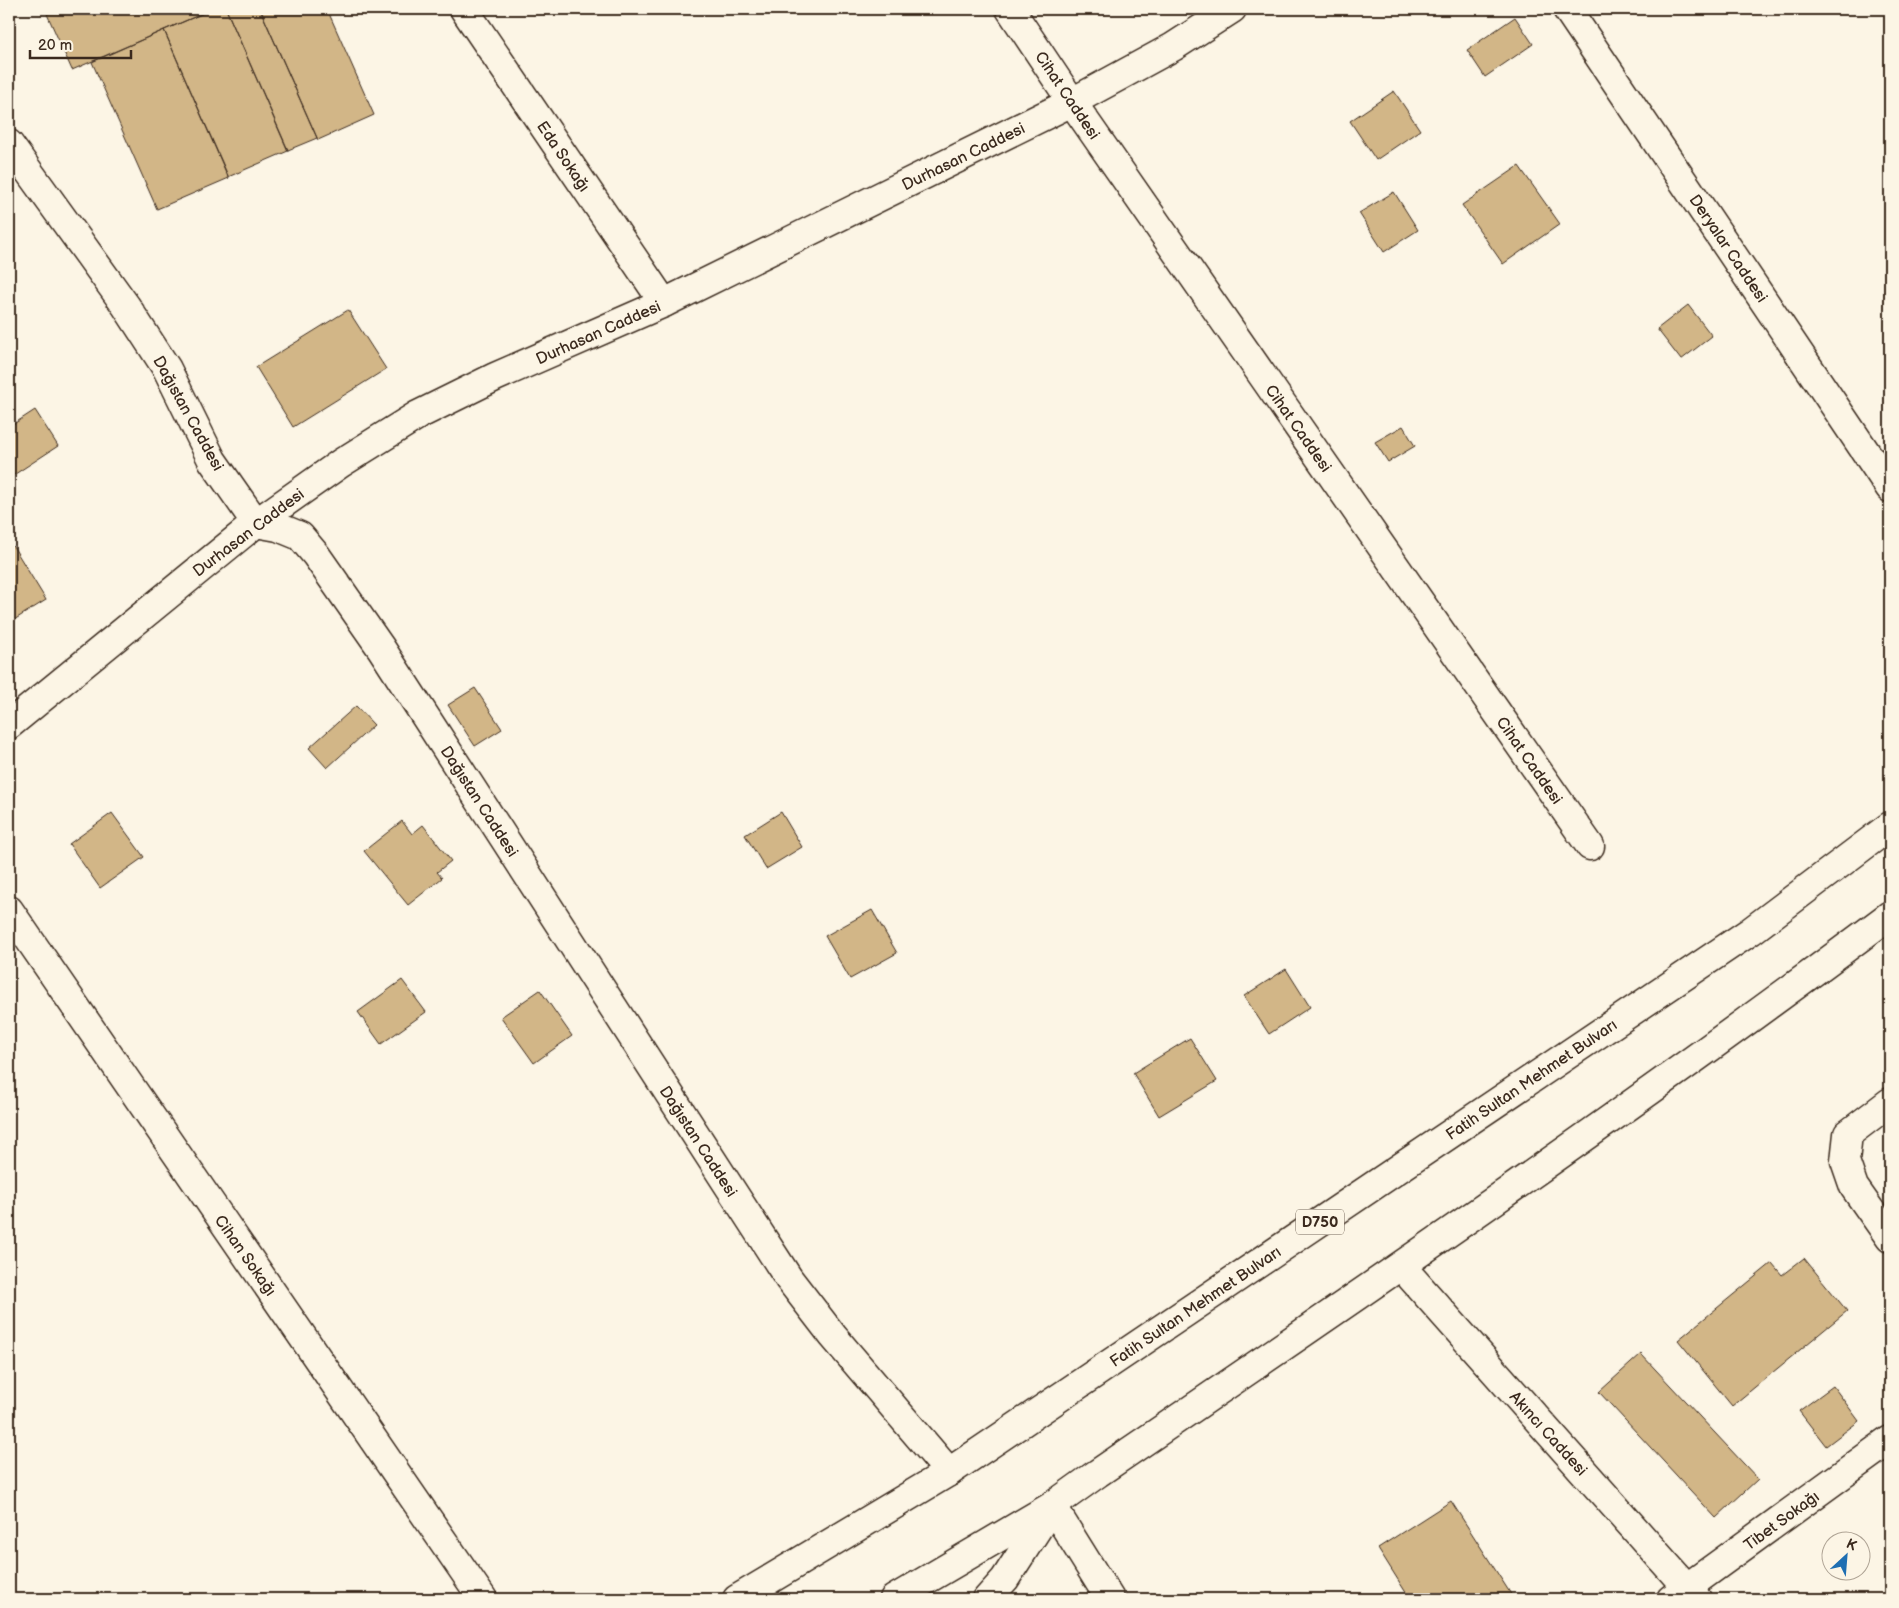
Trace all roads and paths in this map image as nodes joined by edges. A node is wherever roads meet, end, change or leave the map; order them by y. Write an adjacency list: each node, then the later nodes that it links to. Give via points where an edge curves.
1 (464, 9): 7 (main road, Eda Sokağı)
2 (1010, 9): 5 (main road, Cihat Caddesi)
3 (1232, 9): 5 (main road, Durhasan Caddesi, via 1173,47)
4 (1567, 9): 8 (main road, Deryalar Caddesi)
5 (1072, 102): 7 (main road, Durhasan Caddesi); 12 (main road, Cihat Caddesi)
6 (9, 144): 9 (main road, Dağıstan Caddesi, via 132,314 166,368 212,460)
7 (664, 303): 9 (main road, Durhasan Caddesi, via 495,377 418,416 341,463)
8 (1890, 488)
9 (256, 523): 10 (main road, Durhasan Caddesi); 19 (main road, Dağıstan Caddesi, via 300,536 316,555 380,648 789,1280)
10 (9, 725)
11 (1890, 826): 19 (main road, Fatih Sultan Mehmet Bulvarı / D750, via 1750,931)
12 (1590, 846)
13 (9, 910): 22 (main road, Cihan Sokağı)
14 (1890, 915): 17 (main road, via 1785,994)
15 (1890, 1102): 16 (main road, via 1848,1134 1845,1161 1854,1187)
16 (1890, 1238)
17 (1401, 1266): 20 (main road); 21 (main road, Akıncı Caddesi)
18 (1890, 1440): 21 (main road, Tibet Sokağı)
19 (949, 1472): 23 (main road, Fatih Sultan Mehmet Bulvarı / D750)
20 (1052, 1506): 24 (main road); 25 (main road, via 1005,1579); 26 (main road)
21 (1685, 1596)
22 (483, 1599)
23 (738, 1599)
24 (894, 1599)
25 (987, 1599)
26 (1110, 1599)

